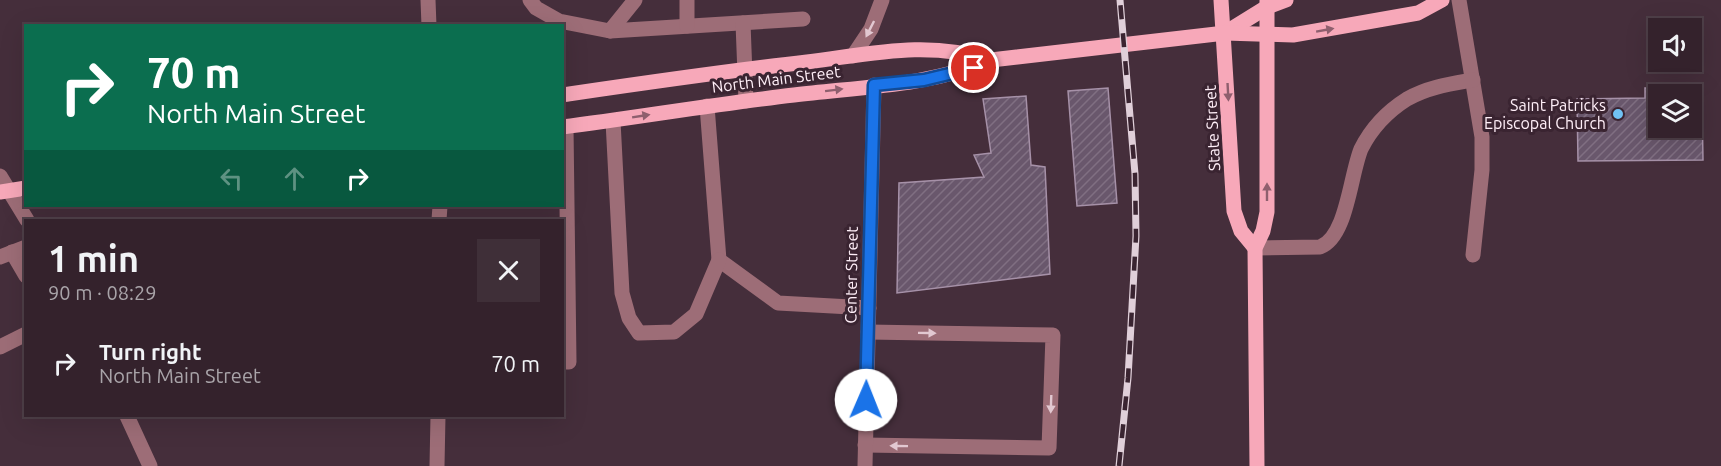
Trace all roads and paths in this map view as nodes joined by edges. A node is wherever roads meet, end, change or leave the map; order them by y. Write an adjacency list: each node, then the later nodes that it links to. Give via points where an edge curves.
1 (428, 0): 13 (street)
2 (530, 0): 15 (street, via 536,8 560,21)
3 (635, 0): 15 (street)
4 (687, 0): 14 (street)
5 (882, 0): 18 (street, one-way to 18, via 871,29)
6 (1221, 0): 16 (main road, State Street)
7 (1286, 0): 10 (main road, North Main Street)
8 (1442, 0): 17 (main road, North Main Street, one-way to 8, via 1320,31 1418,13)
9 (1459, 0): 21 (street)
10 (1267, 3): 16 (main road, North Main Street); 17 (main road)
11 (804, 19): 12 (street)
12 (743, 23): 14 (street); 20 (street)
13 (429, 24)
14 (687, 26): 15 (street)
15 (610, 31)
16 (1225, 33): 17 (main road, North Main Street); 19 (main road, North Main Street); 32 (main road, State Street, one-way to 32, via 1234,211 1241,231)
17 (1267, 36): 32 (main road, one-way to 17, via 1267,212)
18 (853, 56): 19 (main road, North Main Street, via 937,48); 20 (main road, North Main Street)
19 (992, 60): 22 (main road, North Main Street, via 940,77)
20 (745, 69): 23 (main road, North Main Street); 24 (street)
21 (1473, 80): 32 (street, via 1423,91 1380,122 1362,147 1338,231 1328,244); 34 (street, via 1483,153)
22 (874, 85): 24 (main road, North Main Street, one-way to 22); 37 (street, Center Street)
23 (564, 95)
24 (746, 101): 25 (main road, North Main Street)
25 (707, 106): 26 (main road, North Main Street, one-way to 25); 35 (street)
26 (612, 121): 27 (main road, North Main Street); 35 (street, via 622,293 629,318 639,333 674,332 696,314)
27 (564, 127): 41 (street, via 569,362)
28 (0, 176): 30 (street)
29 (24, 188): 30 (main road)
30 (4, 191): 31 (street)
31 (26, 219)
32 (1255, 248): 48 (main road)
33 (12, 252): 36 (street)
34 (1473, 255)
35 (719, 260): 37 (street, via 778,303)
36 (24, 273)
37 (868, 308): 38 (street, Center Street)
38 (868, 332): 44 (street, Center Street); 44 (street, one-way to 44, via 1053,335 1049,448)
39 (24, 335): 40 (street)
40 (0, 347)
41 (564, 362)
42 (127, 417): 45 (street)
43 (438, 417): 46 (street)
44 (865, 445): 47 (street, Center Street)
45 (150, 466)
46 (437, 466)
47 (865, 466)
48 (1257, 466)

